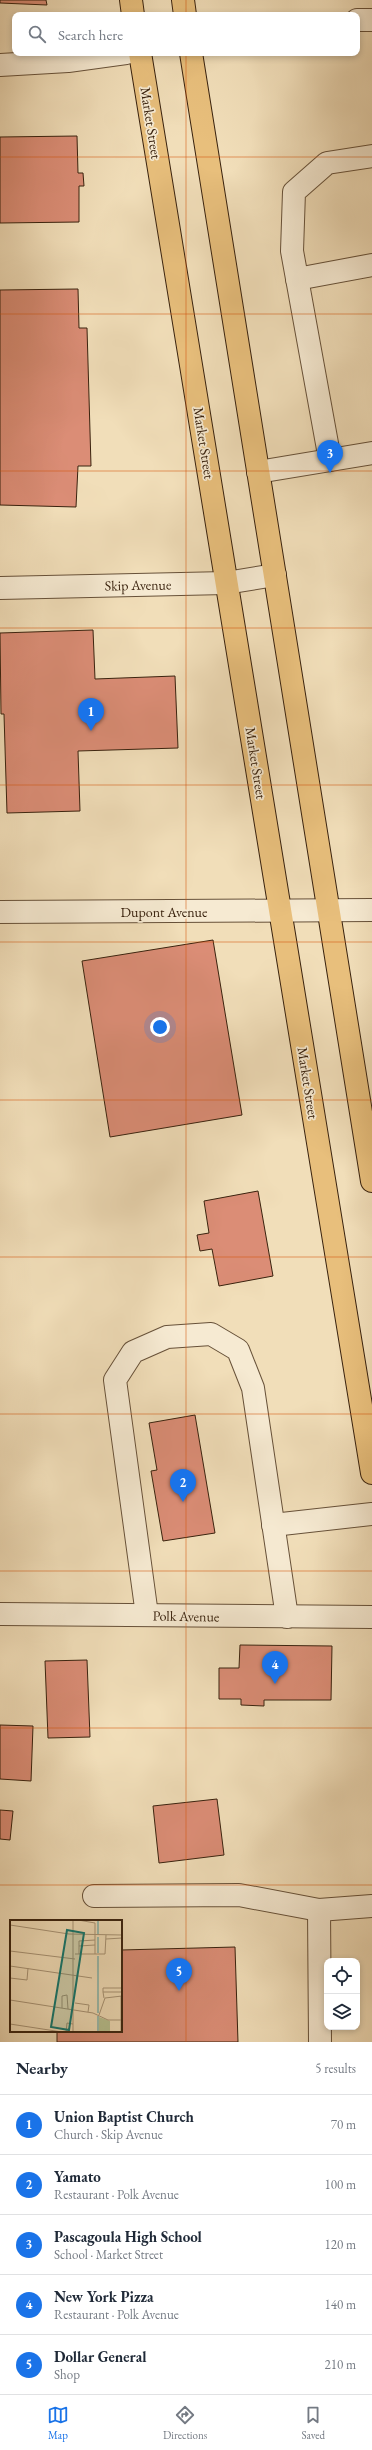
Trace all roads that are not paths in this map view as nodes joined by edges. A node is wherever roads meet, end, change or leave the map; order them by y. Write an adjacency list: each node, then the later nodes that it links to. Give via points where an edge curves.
1 (131, 0): 3 (main road)
2 (183, 0): 4 (main road)
3 (133, 12)
4 (185, 12)
5 (360, 20): 6 (street)
6 (372, 20)
7 (104, 56): 10 (street)
8 (140, 56): 18 (main road, Market Street)
9 (192, 56): 16 (main road)
10 (0, 65)
11 (372, 156): 13 (street, via 326,163 294,192 292,251)
12 (372, 265): 13 (street)
13 (297, 279): 15 (street)
14 (372, 453): 15 (street)
15 (330, 460): 16 (street)
16 (258, 472): 17 (main road)
17 (275, 575): 18 (street, Skip Avenue); 21 (main road)
18 (226, 583): 19 (street, Skip Avenue); 23 (main road, Market Street)
19 (0, 588)
20 (372, 910): 21 (street, Dupont Avenue)
21 (329, 911): 23 (street, Dupont Avenue); 24 (main road)
22 (0, 912): 23 (street, Dupont Avenue)
23 (280, 912): 25 (main road, Market Street)
24 (372, 1181)
25 (372, 1473)
26 (372, 1514): 27 (street)
27 (273, 1525): 29 (street, via 253,1388 238,1350 211,1334 167,1337 133,1352 115,1380); 30 (street)
28 (0, 1614): 29 (street, Polk Avenue)
29 (147, 1615): 30 (street, Polk Avenue)
30 (287, 1617): 31 (street, Polk Avenue)
31 (372, 1617)
32 (94, 1896): 34 (street, via 240,1895)
33 (372, 1906): 34 (street)
34 (319, 1910): 35 (street)
35 (320, 2042)

